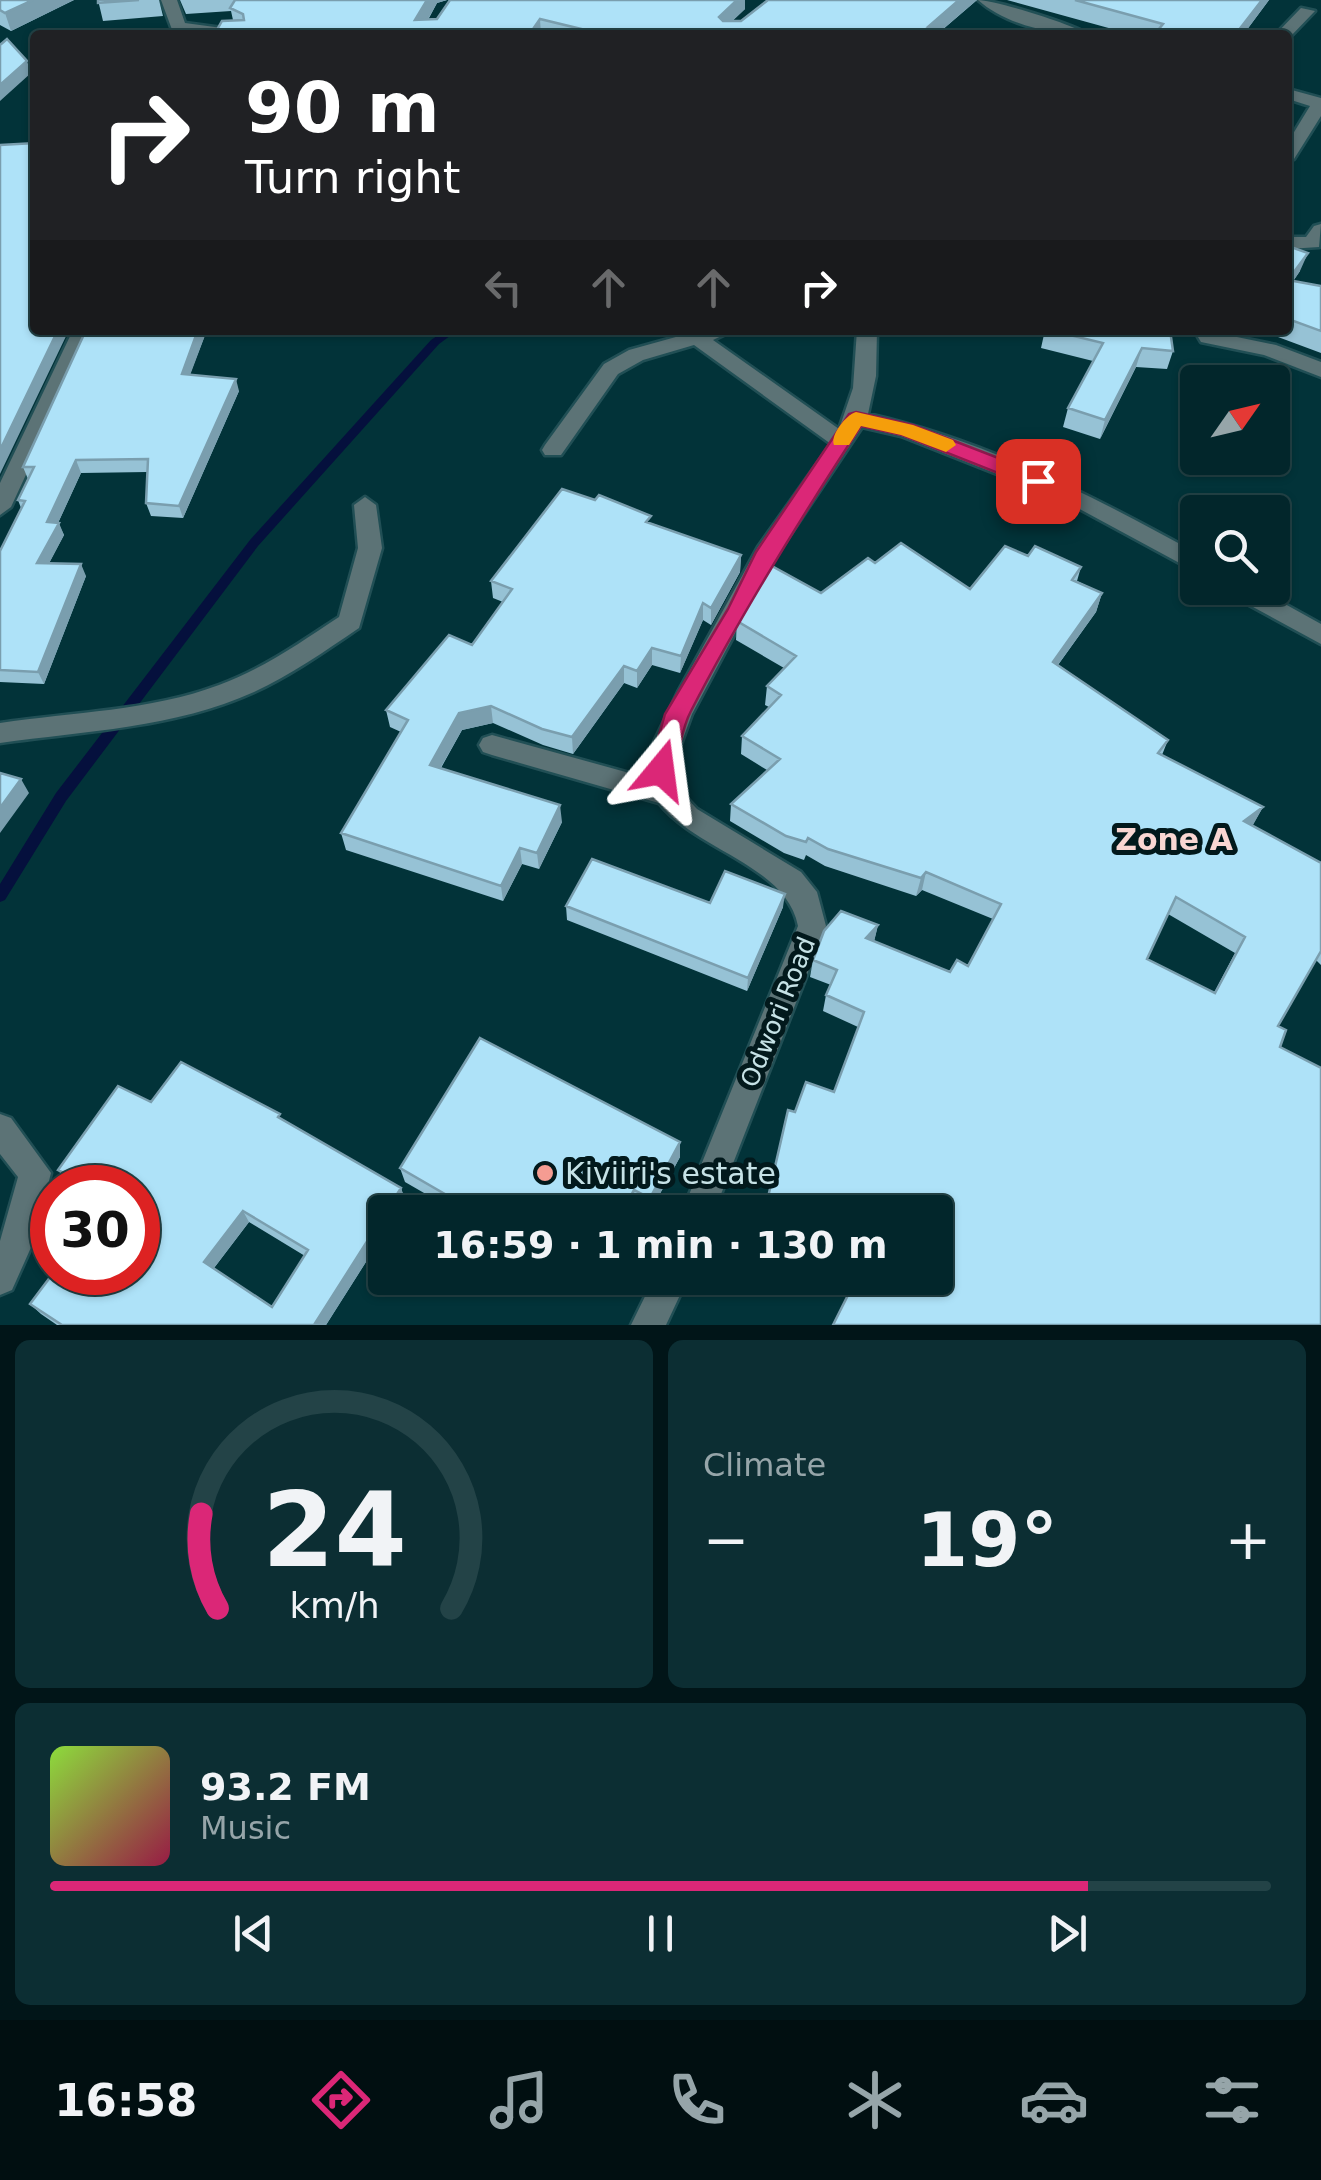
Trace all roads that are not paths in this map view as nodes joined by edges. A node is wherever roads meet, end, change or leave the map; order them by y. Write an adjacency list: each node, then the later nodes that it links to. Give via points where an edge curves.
1 (169, 0): 5 (street)
2 (986, 0): 4 (street)
3 (1306, 10): 6 (street)
4 (1032, 28)
5 (182, 30)
6 (1288, 30)
7 (1292, 95): 8 (street)
8 (1320, 104): 9 (street)
9 (1292, 149)
10 (1318, 240): 11 (street)
11 (1292, 243)
12 (81, 335): 22 (street)
13 (712, 335): 16 (street)
14 (866, 335): 18 (street)
15 (1208, 337): 17 (street)
16 (699, 340): 19 (street); 20 (street, via 611,368)
17 (1321, 370)
18 (856, 419): 19 (street); 23 (street, via 906,430 1070,494)
19 (841, 441): 28 (street, via 766,552 677,714 661,770)
20 (554, 450)
21 (366, 506): 26 (street, via 370,548 350,622 282,666 228,692 145,713)
22 (0, 507)
23 (1180, 555)
24 (1267, 605): 25 (street)
25 (1321, 635)
26 (0, 733)
27 (492, 745): 28 (street)
28 (669, 795): 30 (street, Odwori Road, via 685,816 784,876 808,898 813,913)
29 (0, 1129): 31 (street, via 36,1172)
30 (705, 1195)
31 (0, 1278)
32 (663, 1295): 33 (street)
33 (648, 1325)

